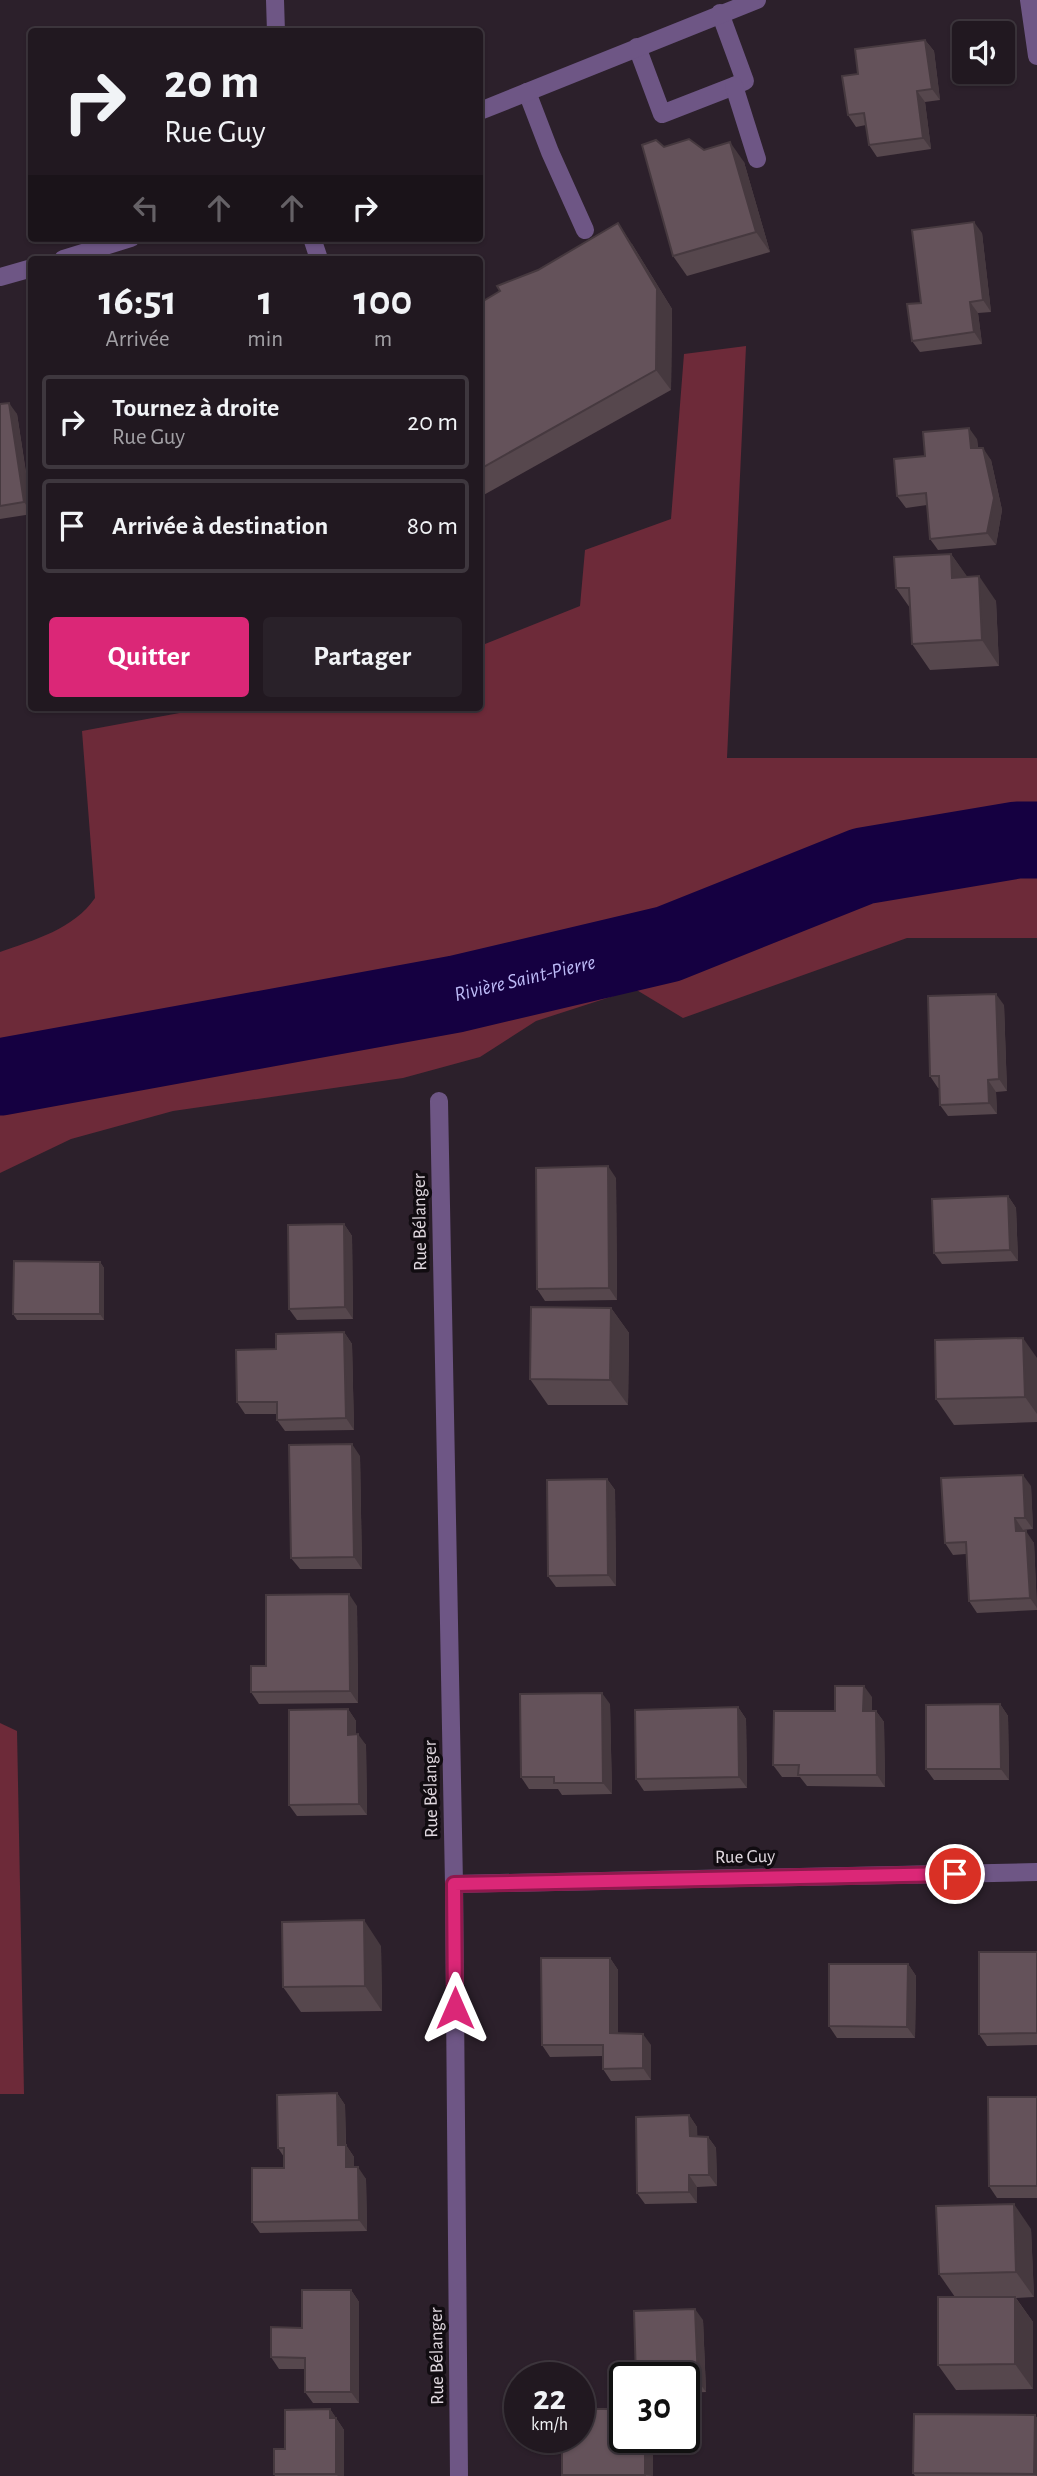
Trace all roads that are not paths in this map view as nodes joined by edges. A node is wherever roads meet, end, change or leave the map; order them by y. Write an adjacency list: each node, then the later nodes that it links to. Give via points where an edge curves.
1 (275, 0): 5 (street)
2 (1029, 0): 7 (street)
3 (754, 1): 4 (street)
4 (720, 13): 6 (street); 8 (street, via 745,81)
5 (276, 28)
6 (637, 47): 8 (street, via 662,114); 9 (street)
7 (1037, 56)
8 (734, 86): 11 (street)
9 (527, 92): 10 (street); 12 (street)
10 (483, 110)
11 (757, 159)
12 (585, 230)
13 (118, 242): 14 (street)
14 (73, 256)
15 (28, 269): 16 (street)
16 (0, 277)
17 (439, 1101): 19 (street, Rue Bélanger)
18 (1037, 1872): 19 (street, Rue Guy)
19 (454, 1884): 20 (street, Rue Bélanger)
20 (459, 2476)

